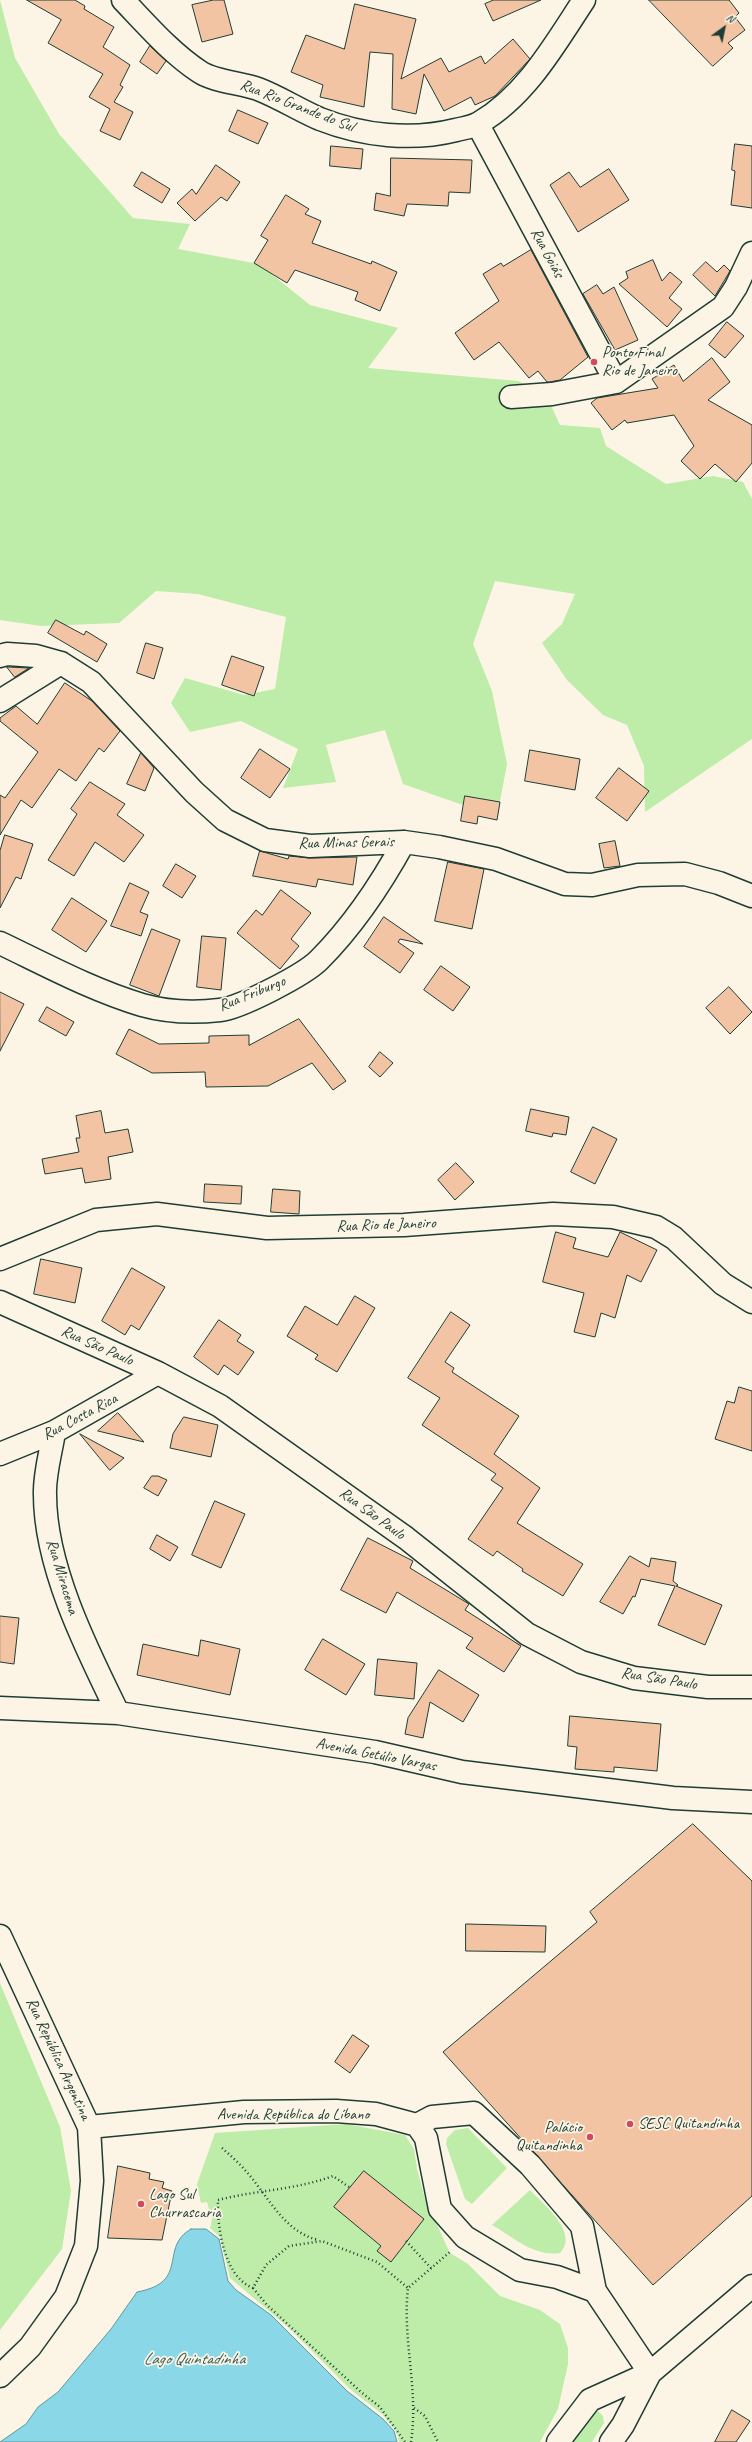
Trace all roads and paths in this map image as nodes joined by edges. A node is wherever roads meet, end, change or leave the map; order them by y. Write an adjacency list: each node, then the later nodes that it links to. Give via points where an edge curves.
1 (123, 0): 3 (street, Rua Rio Grande do Sul, via 177,54 201,73 258,89 321,119 354,129 391,136 414,137)
2 (584, 0): 3 (street, Rua Rio Grande do Sul, via 530,78 501,109)
3 (478, 125): 5 (street, Rua Goiás)
4 (752, 253): 5 (street, via 723,307)
5 (616, 382): 6 (street, via 552,394)
6 (511, 397)
7 (0, 656): 8 (street, Rua Minas Gerais, via 36,656)
8 (61, 663): 9 (street); 10 (street, Rua Minas Gerais, via 90,682 194,792 225,820 265,840 310,846)
9 (0, 701)
10 (404, 842): 11 (street, Rua Minas Gerais, via 496,859 565,884 592,885 638,875 685,874 719,883); 12 (street, Rua Friburgo, via 387,872 356,915 318,961 281,985 222,1010 184,1012 142,1005 86,984)
11 (752, 896)
12 (0, 943)
13 (0, 1259): 15 (street, Rua Rio de Janeiro, via 96,1220 157,1214 267,1228 404,1225 554,1214 614,1216 656,1227 674,1238 723,1284)
14 (0, 1302): 16 (street, Rua São Paulo)
15 (752, 1302)
16 (158, 1374): 17 (street, Rua Costa Rica); 19 (street, Rua São Paulo, via 220,1406 406,1538 527,1634 582,1662 634,1678 708,1687)
17 (54, 1432): 18 (street, Rua Costa Rica); 21 (street, Rua Miracema, via 44,1494 49,1534 61,1580 85,1647)
18 (0, 1454)
19 (752, 1687)
20 (0, 1708): 21 (street, Avenida Getúlio Vargas)
21 (118, 1713): 22 (street, Avenida Getúlio Vargas, via 375,1752 462,1772 673,1798)
22 (752, 1802)
23 (0, 1936): 25 (street, Rua República Argentina)
24 (417, 2125): 25 (street, Avenida República do Líbano, via 376,2114 336,2111 244,2112); 36 (street, via 426,2138 440,2209 465,2236 520,2270 556,2277); 36 (street, via 432,2117 474,2113 530,2165 582,2226)
25 (89, 2127): 38 (street, Rua República Argentina, via 92,2181 86,2246 66,2297 30,2347)
26 (222, 2148): 28 (path)
27 (349, 2187): 28 (path, via 333,2176 297,2187)
28 (263, 2193): 29 (path, via 288,2223 306,2237); 34 (path, via 218,2200 218,2218 229,2265 243,2284)
29 (322, 2241): 34 (path, via 289,2246 266,2265); 35 (path, via 377,2262)
30 (406, 2241): 32 (path)
31 (450, 2253): 32 (path)
32 (431, 2268): 35 (path)
33 (752, 2286): 37 (street)
34 (253, 2288): 40 (path, via 267,2305 361,2392 380,2406)
35 (408, 2288): 39 (path, via 405,2315)
36 (594, 2291): 37 (street)
37 (650, 2373): 43 (street, via 590,2400); 44 (street, via 623,2425)
38 (0, 2376)
39 (414, 2407): 41 (path); 42 (path, via 425,2416)
40 (405, 2442)
41 (411, 2442)
42 (438, 2442)
43 (558, 2442)
44 (611, 2442)

